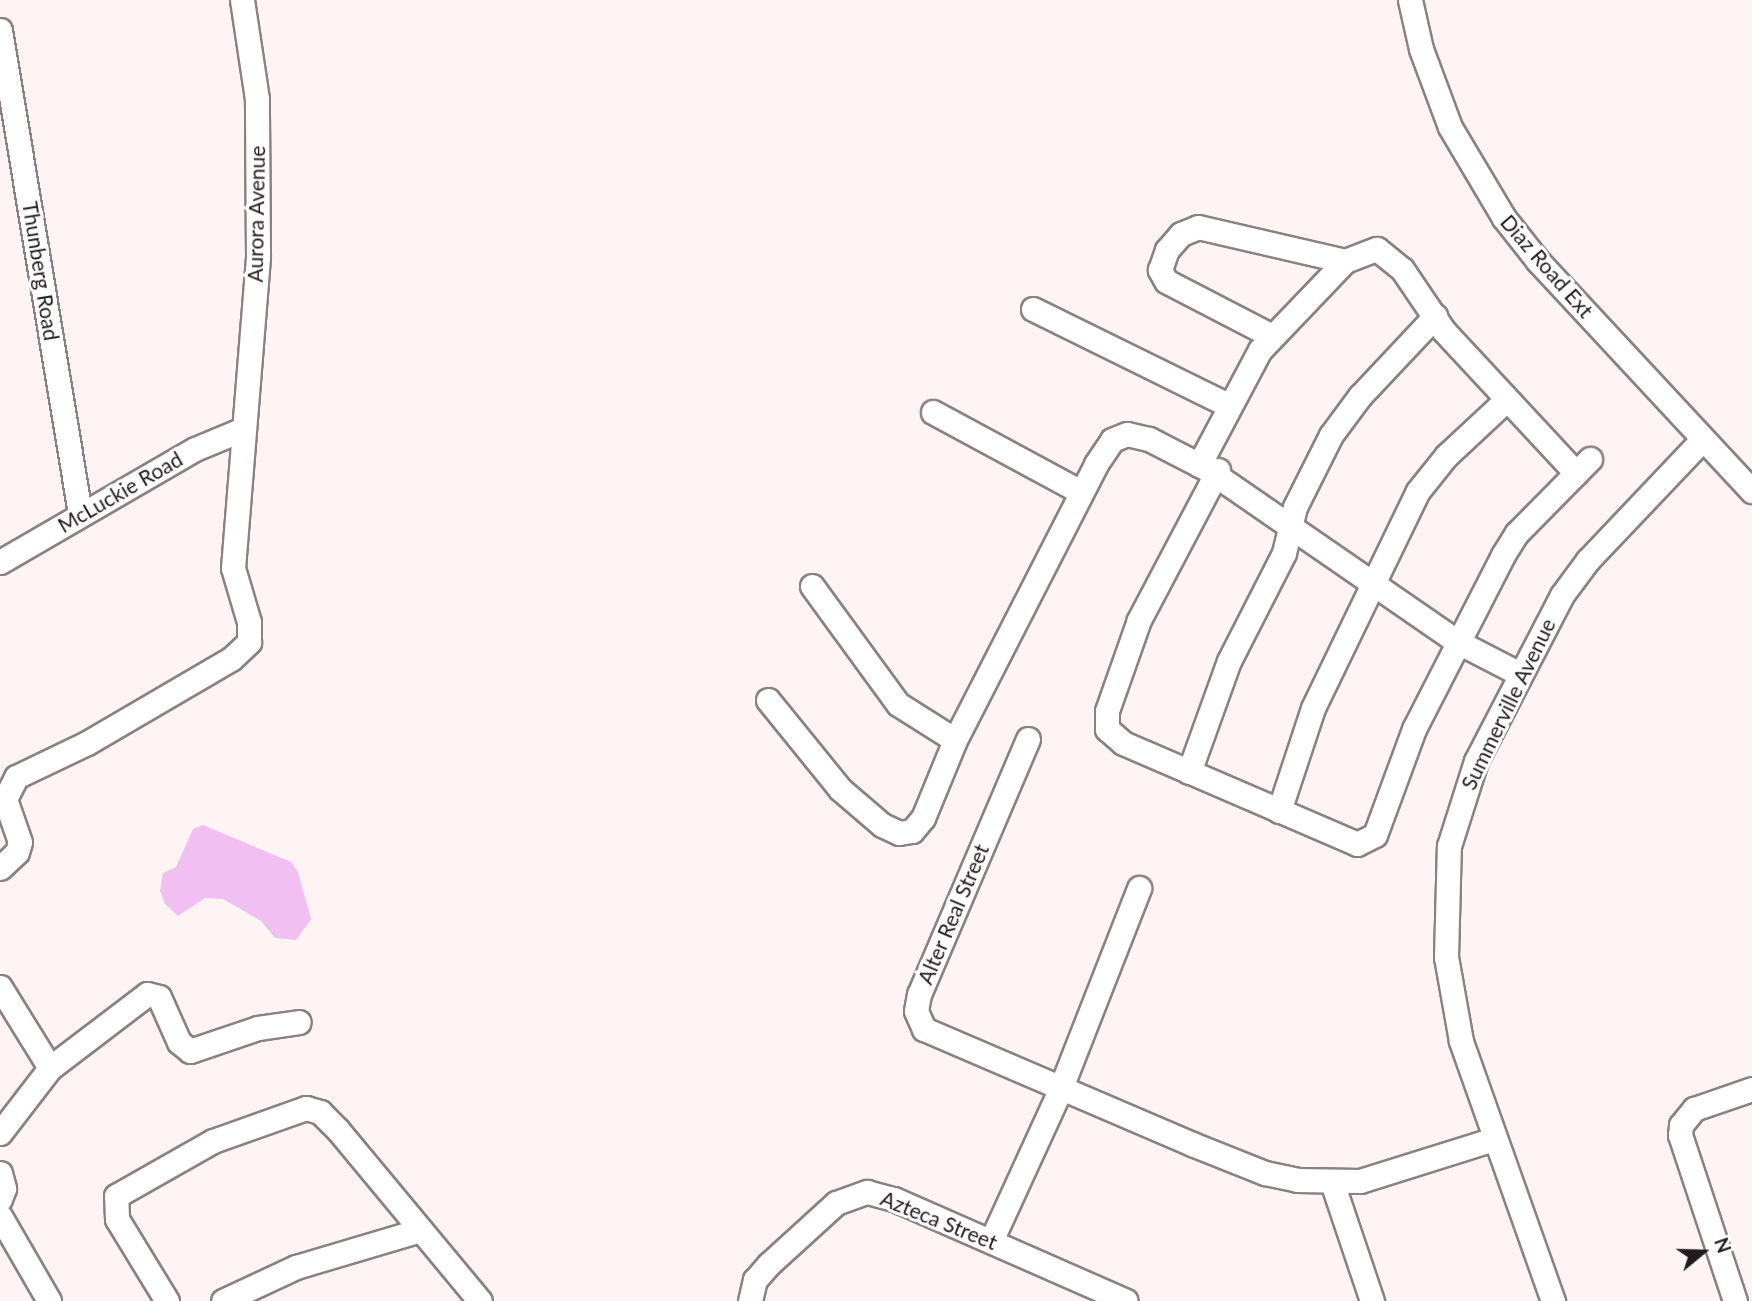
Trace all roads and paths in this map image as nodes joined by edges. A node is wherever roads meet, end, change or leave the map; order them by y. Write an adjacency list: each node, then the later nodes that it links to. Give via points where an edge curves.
1 (242, 0): 11 (street, Aurora Avenue, via 257,99 258,177 258,256)
2 (1410, 0): 12 (street, Diaz Road Ext, via 1434,88 1482,185 1538,261)
3 (0, 30): 16 (street, Thunberg Road)
4 (1345, 261): 6 (street, via 1370,249 1384,251); 7 (street); 7 (street, via 1199,227 1181,234 1167,250 1160,270 1166,281)
5 (1034, 309): 9 (street)
6 (1435, 316): 8 (street); 17 (street, via 1345,414)
7 (1272, 336): 9 (street)
8 (1506, 400): 19 (street, via 1431,473); 21 (street, via 1583,466 1517,533)
9 (1228, 405): 13 (street)
10 (933, 412): 15 (street)
11 (243, 429): 16 (street, McLuckie Road, via 195,449); 28 (street, Aurora Avenue, via 233,568 249,622 248,642 231,659 87,743 16,777 5,799 20,842 17,852)
12 (1703, 439): 14 (street, Diaz Road Ext); 22 (street, Summerville Avenue, via 1588,561)
13 (1209, 470): 15 (street, via 1149,439 1127,434 1107,446); 17 (street); 26 (street, via 1150,596 1105,719 1114,738)
14 (1752, 491)
15 (1081, 492): 24 (street)
16 (80, 513): 18 (street, McLuckie Road)
17 (1290, 522): 19 (street); 26 (street, via 1284,554 1229,661)
18 (0, 562)
19 (1377, 580): 21 (street); 27 (street, via 1313,708)
20 (812, 586): 24 (street, via 898,705)
21 (1460, 638): 22 (street); 27 (street, via 1415,729 1372,839 1364,844 1347,842)
22 (1521, 667): 36 (street, Summerville Avenue, via 1471,774 1449,846 1446,873 1445,930 1452,999)
23 (768, 700): 24 (street, via 840,789 899,833 912,831 923,818)
24 (955, 740)
25 (1028, 740): 34 (street, Alter Real Street, via 919,994 916,1011 920,1024 931,1033)
26 (1189, 772): 27 (street)
27 (1279, 811)
28 (0, 868)
29 (1139, 888): 34 (street)
30 (0, 987): 32 (street)
31 (299, 1022): 32 (street, via 258,1028 190,1052 178,1042 159,997 147,994)
32 (50, 1068): 35 (street)
33 (1752, 1088): 43 (street, via 1694,1109 1681,1125 1680,1135)
34 (1060, 1090): 38 (street, Alter Real Street, via 1265,1173); 42 (street)
35 (0, 1133)
36 (1494, 1139): 38 (street, Alter Real Street, via 1405,1170); 51 (street, Summerville Avenue)
37 (0, 1173): 39 (street, via 5,1188)
38 (1332, 1182): 50 (street)
39 (0, 1199)
40 (0, 1216): 44 (street)
41 (421, 1230): 45 (street, via 338,1130 320,1112 306,1108 213,1141 116,1196 117,1219); 46 (street, via 296,1267); 47 (street)
42 (991, 1241): 48 (street, Azteca Street, via 894,1199 856,1193 836,1203 769,1264 755,1280); 49 (street, Azteca Street)
43 (1730, 1299)
44 (49, 1301)
45 (167, 1301)
46 (223, 1301)
47 (480, 1301)
48 (750, 1301)
49 (1126, 1301)
50 (1372, 1301)
51 (1553, 1301)

